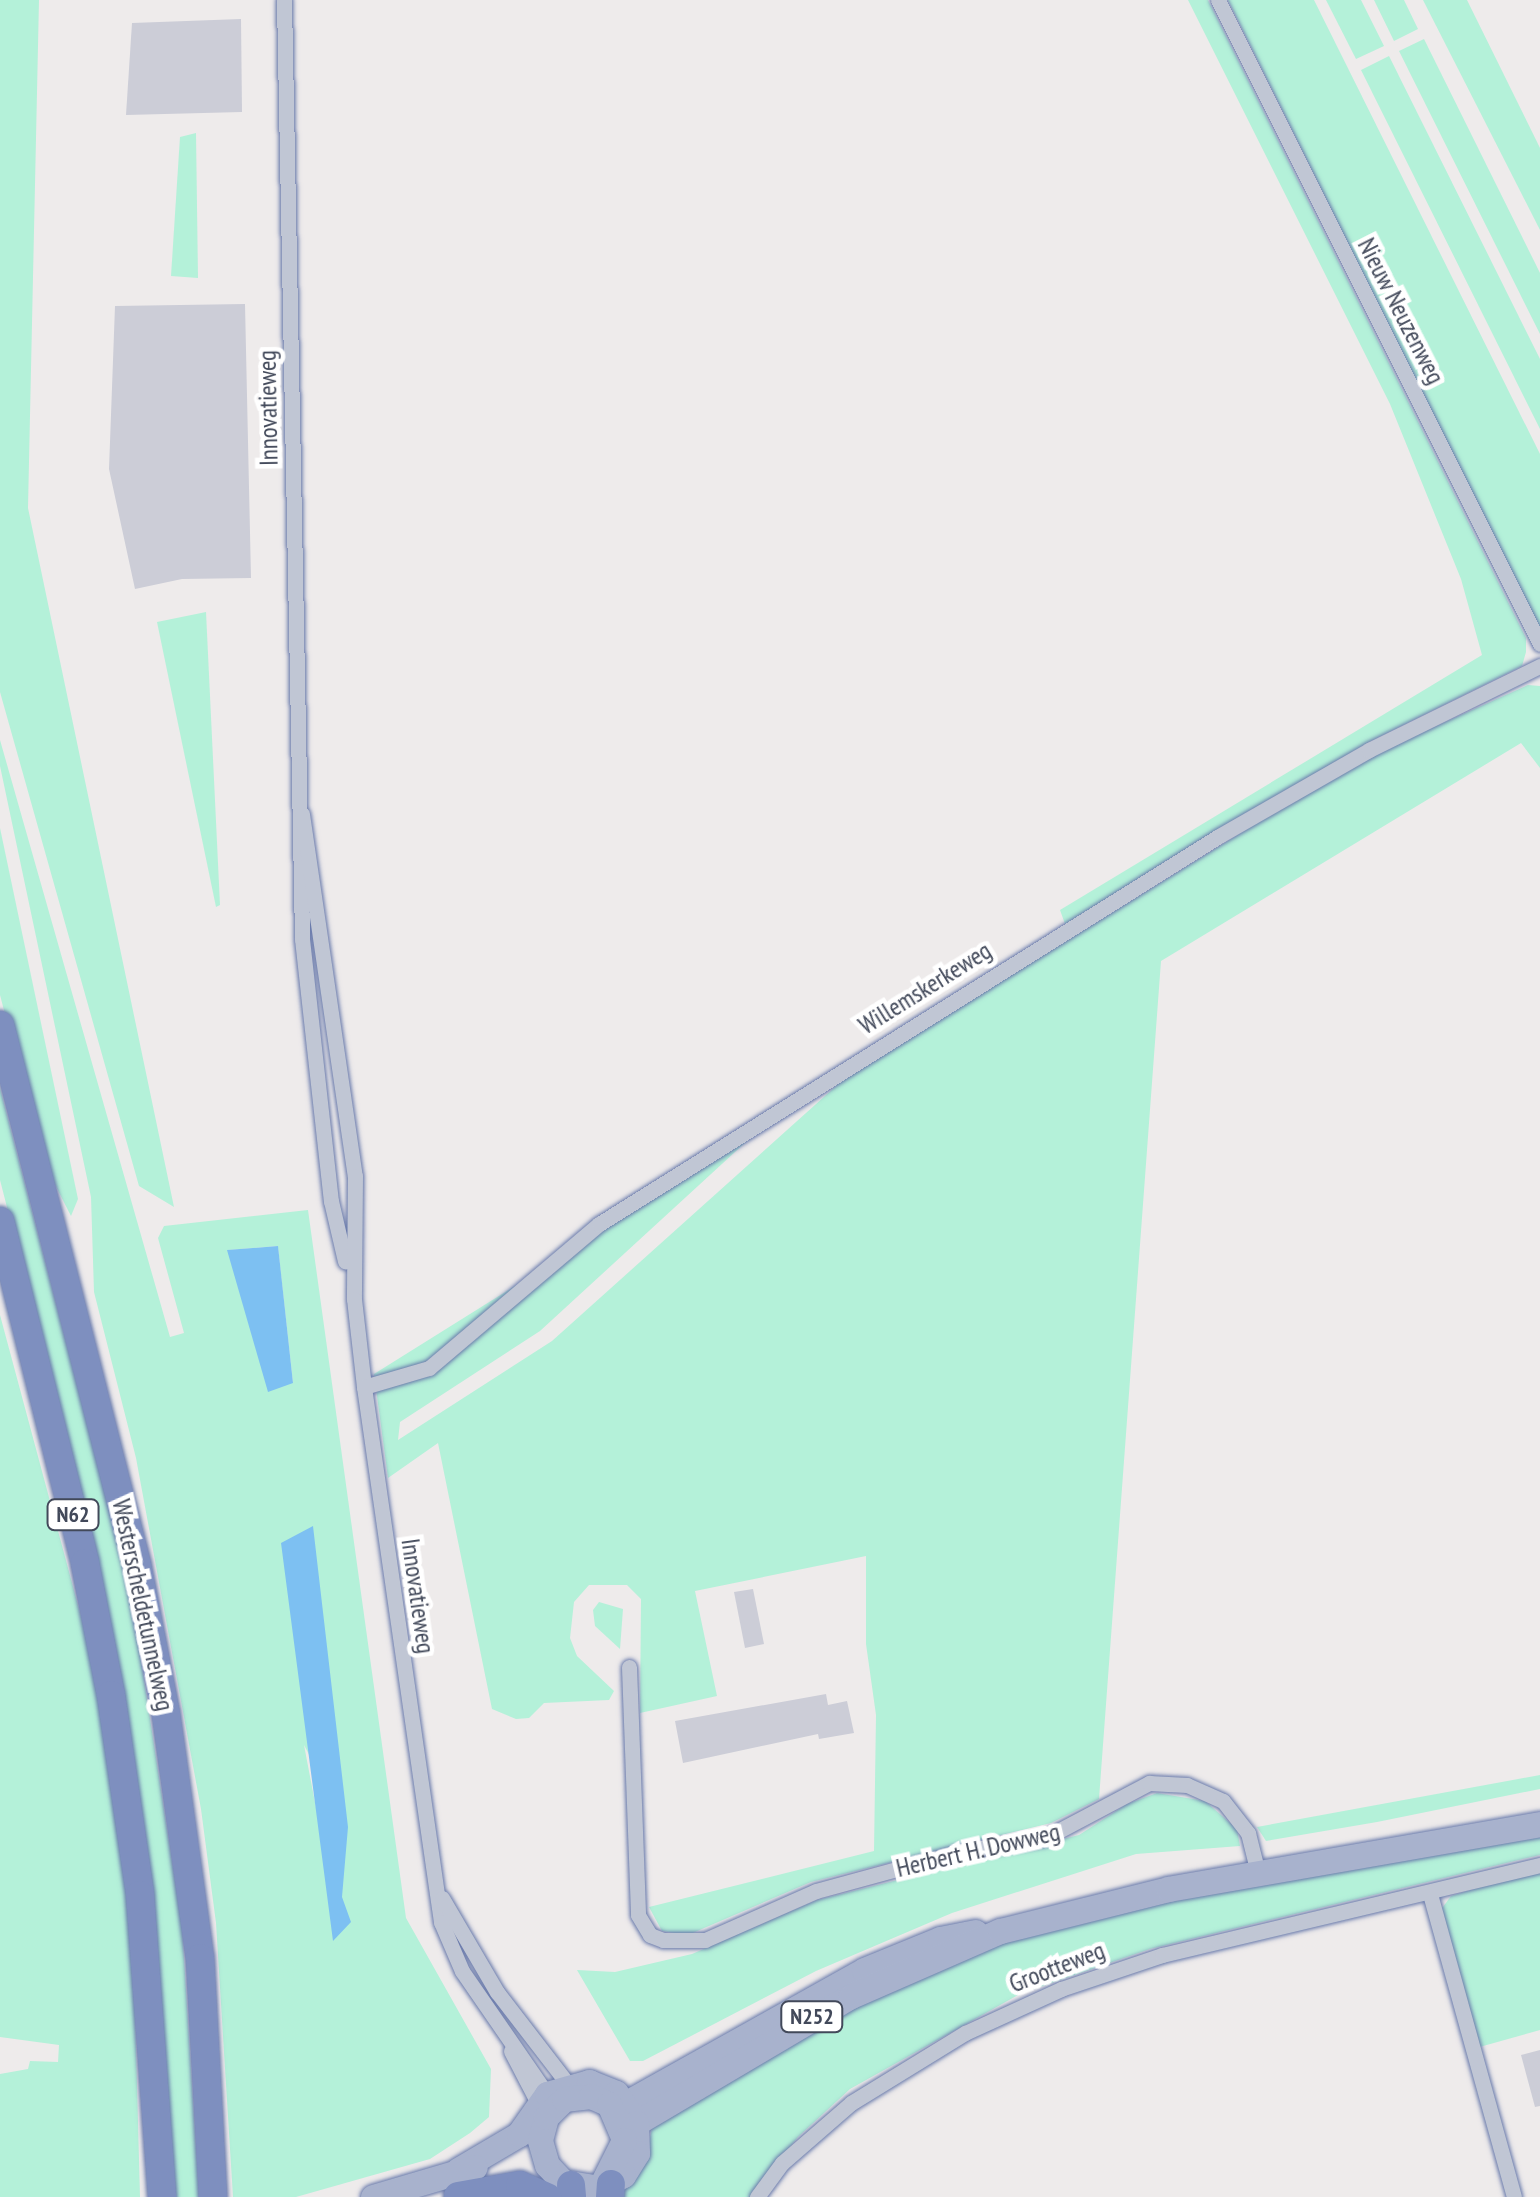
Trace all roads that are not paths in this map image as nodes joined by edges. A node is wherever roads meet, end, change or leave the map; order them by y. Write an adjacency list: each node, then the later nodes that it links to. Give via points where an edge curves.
1 (284, 0): 5 (street, Innovatieweg)
2 (1218, 0): 3 (street, Nieuw Neuzenweg)
3 (1540, 644)
4 (1540, 666): 13 (street, Willemskerkeweg, via 1369,750 1173,864 599,1224 429,1368)
5 (302, 814): 6 (street, Innovatieweg); 7 (street, Innovatieweg)
6 (302, 939): 7 (street); 9 (street, Innovatieweg)
7 (322, 942): 8 (street, Innovatieweg)
8 (324, 961): 9 (street); 12 (street, Innovatieweg, via 354,1176)
9 (303, 962): 12 (street, Innovatieweg, via 331,1201)
10 (0, 1025): 28 (highway, Westerscheldetunnelweg / N62, via 137,1565 166,1714 200,1958)
11 (0, 1221): 27 (highway, Westerscheldetunnelweg / N62, via 85,1564 120,1754 151,2006)
12 (354, 1299): 13 (street, Innovatieweg)
13 (364, 1387): 19 (street, Innovatieweg, via 426,1838)
14 (629, 1668): 17 (street, Herbert H. Dowweg, via 638,1914 650,1935 676,1943 705,1940 816,1892 962,1851 1045,1838 1149,1783 1187,1784 1222,1801 1248,1833)
15 (1540, 1824): 17 (main road, N252)
16 (1540, 1866): 18 (street, Grootteweg)
17 (1258, 1872): 20 (main road, N252)
18 (1430, 1894): 30 (street, Grootteweg, via 1162,1955 1060,1989 965,2032 851,2103 782,2164); 31 (street)
19 (442, 1898): 21 (street, Innovatieweg); 21 (street, Innovatieweg, via 440,1922 450,1950)
20 (1000, 1931): 22 (main road, N252); 22 (main road, N252, via 940,1939 864,1970 705,2055)
21 (552, 2097): 22 (main road, via 578,2095); 23 (main road)
22 (623, 2108): 25 (main road, via 624,2140)
23 (537, 2144): 24 (main road); 24 (main road); 26 (main road)
24 (457, 2188): 26 (highway, via 520,2184); 29 (main road)
25 (605, 2191): 26 (main road)
26 (563, 2193)
27 (162, 2197)
28 (212, 2197)
29 (373, 2197)
30 (757, 2197)
31 (1514, 2197)

